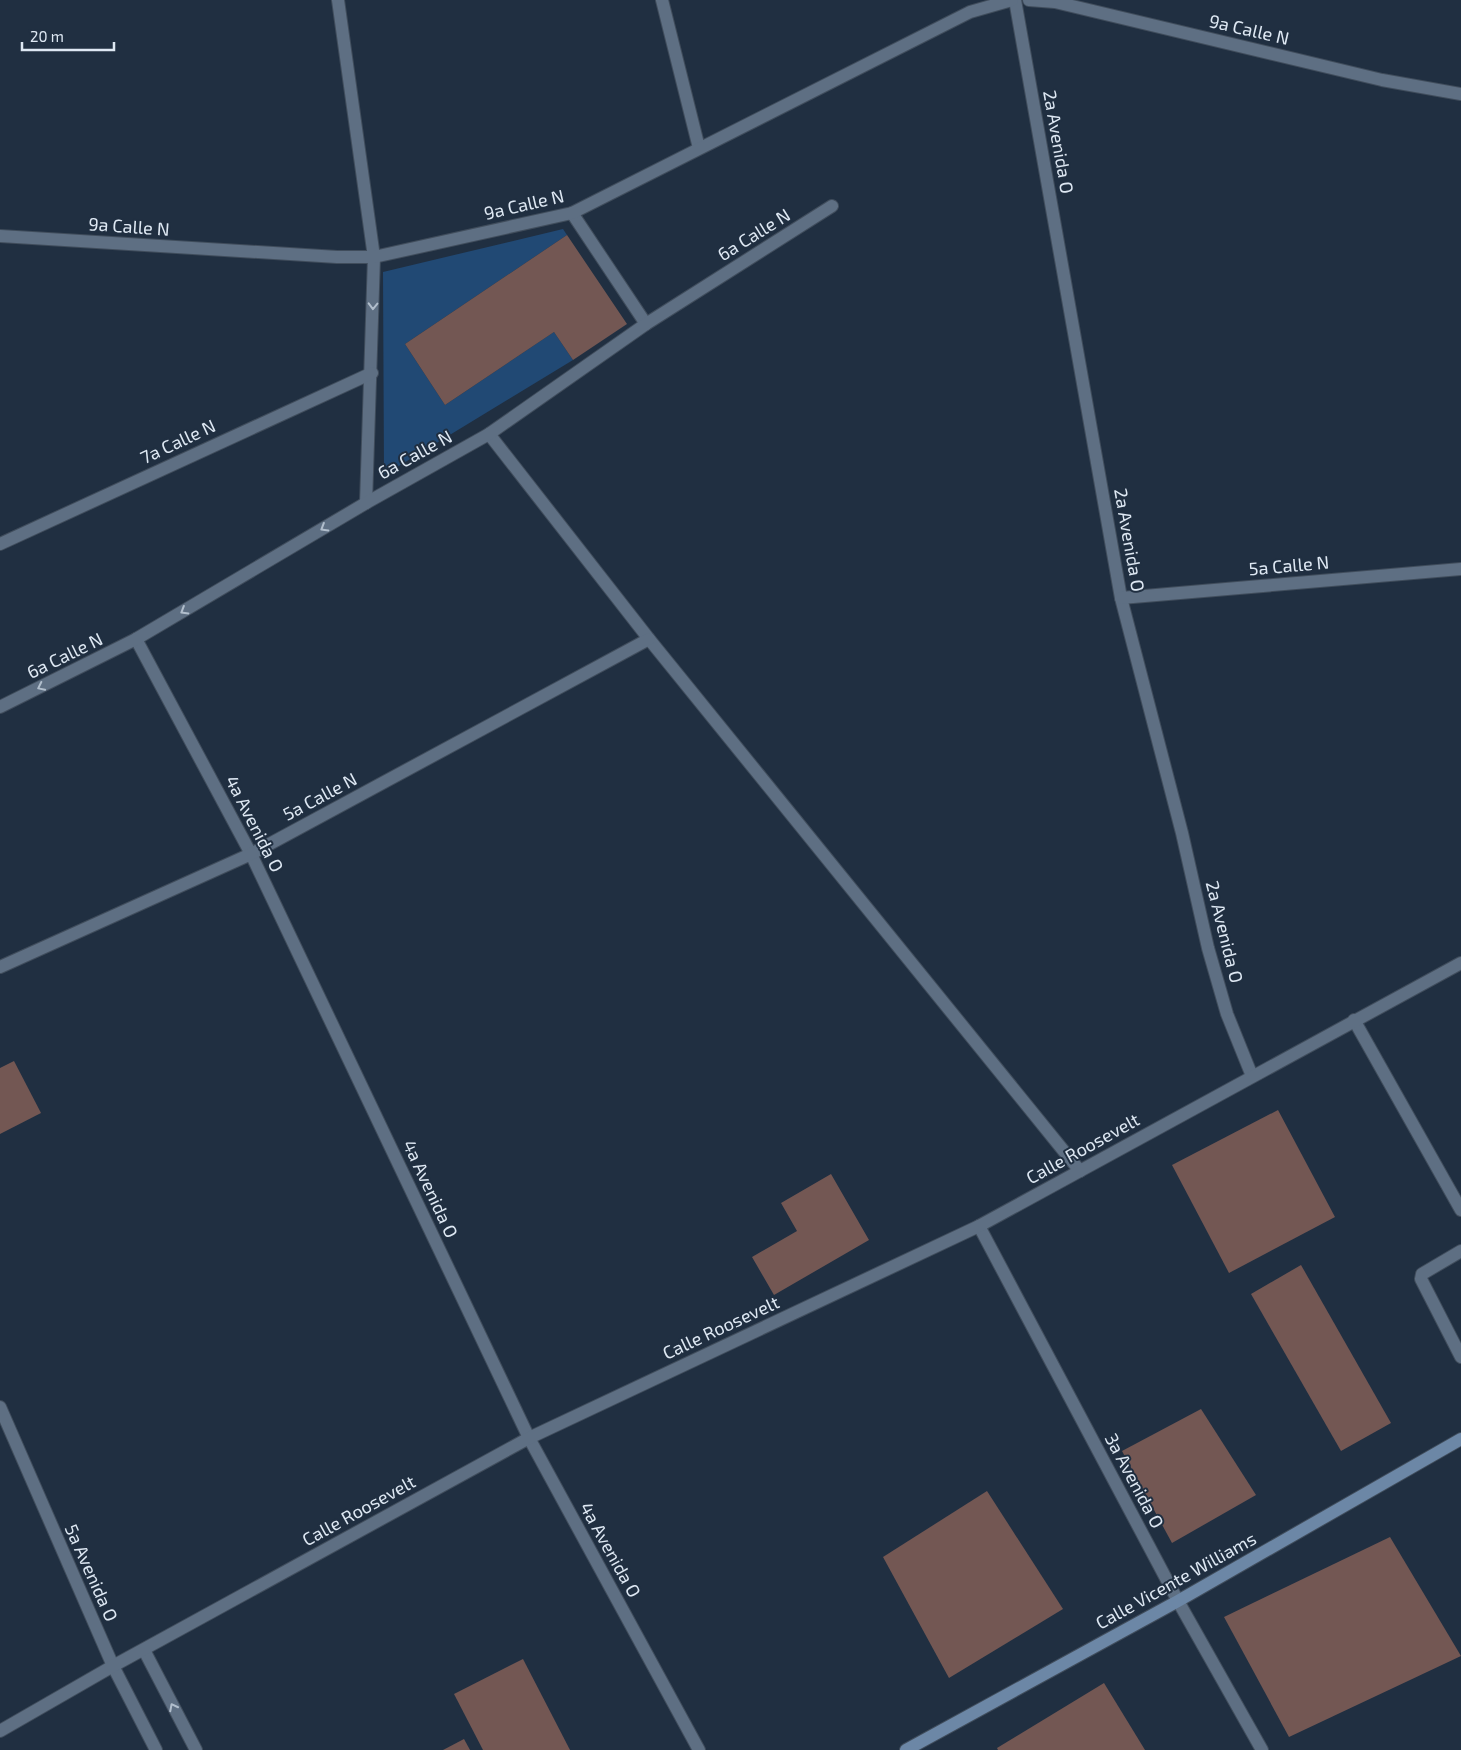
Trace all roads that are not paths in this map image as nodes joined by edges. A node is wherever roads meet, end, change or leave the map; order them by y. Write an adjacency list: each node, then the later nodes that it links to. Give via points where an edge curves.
1 (338, 0): 11 (street)
2 (662, 0): 7 (street)
3 (1013, 0): 5 (street, 9a Calle N); 18 (street, 2a Avenida O)
4 (1029, 0): 6 (street, 9a Calle N, via 1055,2 1382,80)
5 (968, 6): 7 (street, 9a Calle N)
6 (1461, 94)
7 (699, 148): 9 (street, 9a Calle N)
8 (832, 206): 12 (street, 6a Calle N)
9 (572, 213): 11 (street, 9a Calle N); 12 (street)
10 (0, 236): 11 (street, 9a Calle N, via 337,258)
11 (374, 257): 13 (street, one-way to 13)
12 (646, 324): 14 (street, 6a Calle N)
13 (372, 373): 15 (street); 16 (street, 7a Calle N)
14 (489, 434): 15 (street, 6a Calle N); 20 (street)
15 (366, 503): 19 (street, 6a Calle N, one-way to 19)
16 (0, 544)
17 (1461, 569): 18 (street, 5a Calle N)
18 (1121, 598): 26 (street, 2a Avenida O, via 1182,833 1208,948 1227,1014)
19 (136, 639): 21 (street, 6a Calle N, one-way to 21); 22 (street, 4a Avenida O)
20 (649, 639): 22 (street, 5a Calle N); 27 (street)
21 (0, 707)
22 (251, 854): 24 (street, 5a Calle N); 33 (street, 4a Avenida O)
23 (1461, 962): 25 (street, Calle Roosevelt)
24 (0, 968)
25 (1354, 1020): 26 (street, Calle Roosevelt); 28 (street)
26 (1252, 1076): 27 (street, Calle Roosevelt)
27 (1080, 1171): 29 (street, Calle Roosevelt)
28 (1461, 1210)
29 (979, 1226): 33 (street, Calle Roosevelt); 35 (street, 3a Avenida O)
30 (1461, 1251): 31 (street, via 1422,1274 1421,1279)
31 (1461, 1357)
32 (0, 1407): 37 (street, 5a Avenida O)
33 (529, 1438): 36 (street, Calle Roosevelt); 41 (street, 4a Avenida O)
34 (1461, 1439): 35 (main road, Calle Vicente Williams)
35 (1178, 1601): 42 (main road, Calle Vicente Williams); 43 (street, 3a Avenida O)
36 (144, 1650): 37 (street, Calle Roosevelt); 40 (street, one-way to 36)
37 (113, 1666): 38 (street, Calle Roosevelt); 39 (street, 5a Avenida O)
38 (0, 1732)
39 (156, 1750)
40 (196, 1750)
41 (699, 1750)
42 (906, 1750)
43 (1262, 1750)

